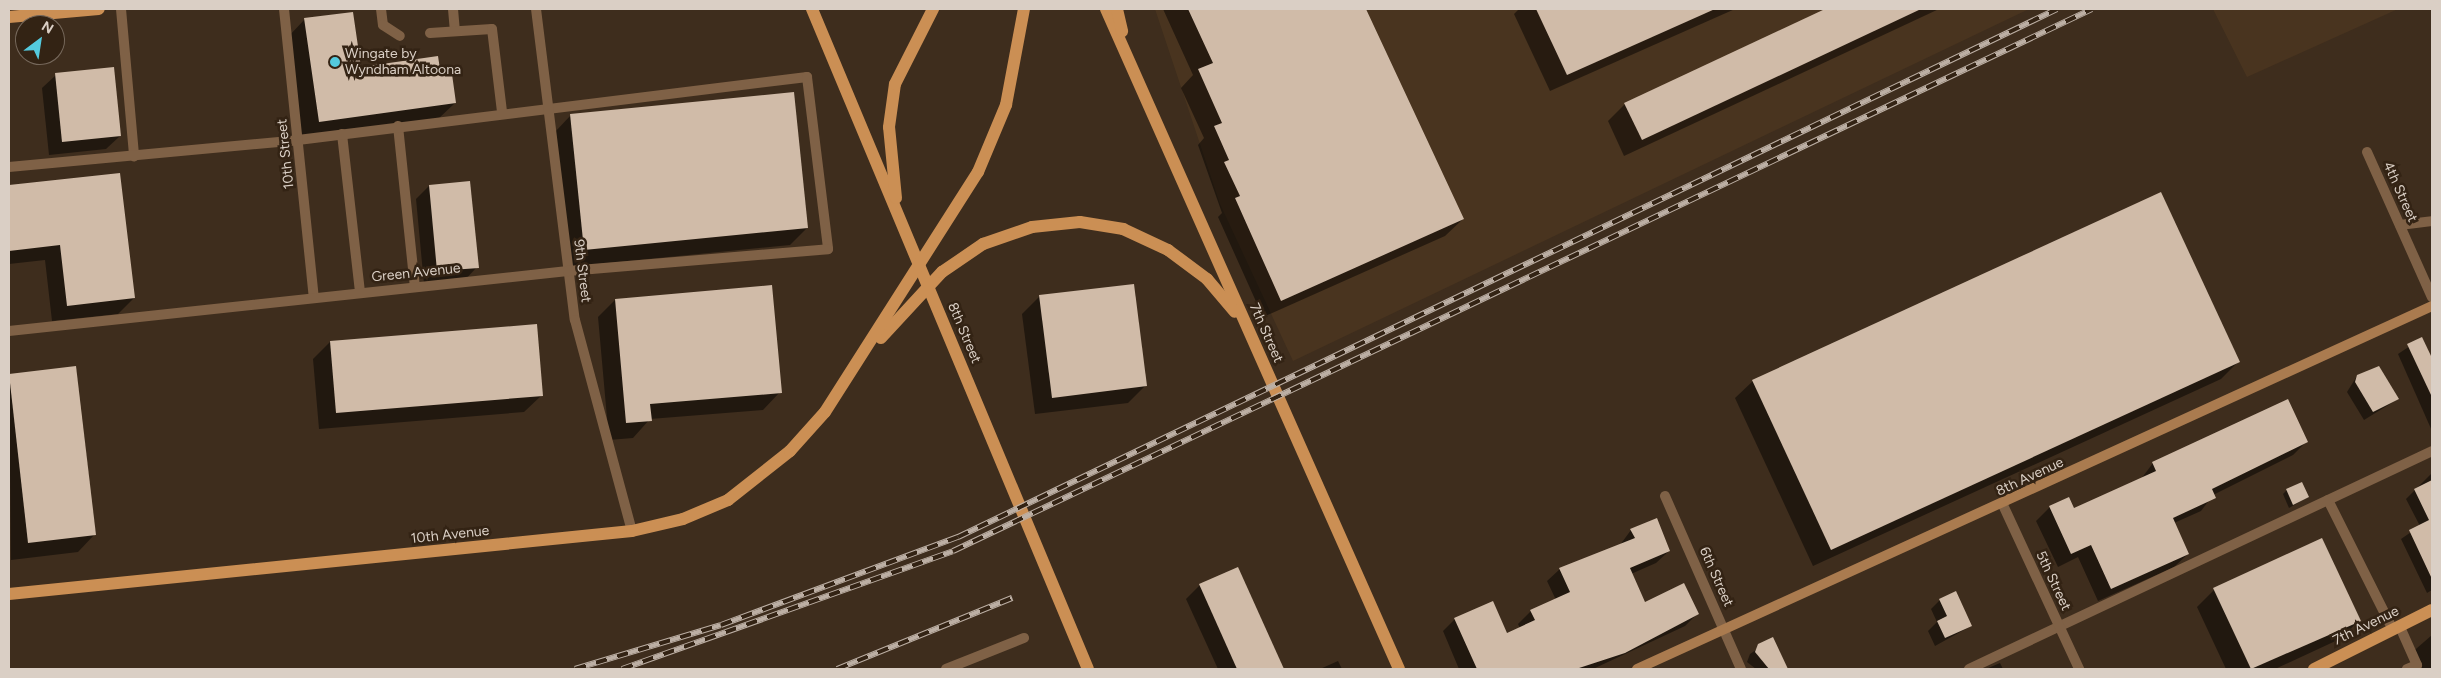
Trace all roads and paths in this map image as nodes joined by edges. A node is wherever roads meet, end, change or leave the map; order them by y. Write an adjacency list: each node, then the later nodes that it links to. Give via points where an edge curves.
1 (99, 9): 13 (main road)
2 (121, 9): 24 (street)
3 (284, 9): 22 (street, 10th Street)
4 (381, 9): 16 (street, via 383,25)
5 (453, 9): 14 (street)
6 (536, 9): 18 (street, 9th Street)
7 (808, 9): 12 (main road, 8th Street)
8 (933, 9): 28 (main road, via 895,84 889,127 890,166)
9 (1024, 9): 37 (main road, via 994,139)
10 (1106, 9): 17 (main road, 7th Street)
11 (1117, 9): 17 (main road)
12 (815, 15): 28 (main road, 8th Street)
13 (9, 17)
14 (455, 30): 15 (street); 19 (street, via 492,29)
15 (430, 33)
16 (400, 36)
17 (1139, 81): 36 (main road, 7th Street)
18 (547, 106): 19 (street); 29 (street, 9th Street); 29 (street, Green Avenue, via 807,77 828,249)
19 (502, 112): 20 (street)
20 (398, 126): 21 (street); 30 (street)
21 (342, 134): 22 (street); 31 (street)
22 (298, 140): 24 (street); 32 (street, 10th Street)
23 (2367, 152): 27 (street, 4th Street)
24 (134, 156): 25 (street)
25 (9, 168)
26 (2432, 221): 27 (street)
27 (2400, 225): 33 (street, 4th Street)
28 (907, 235): 50 (main road, 8th Street)
29 (568, 271): 30 (street, Green Avenue); 42 (street, 9th Street, via 575,320)
30 (415, 287): 31 (street, Green Avenue)
31 (360, 292): 32 (street, Green Avenue)
32 (314, 297): 35 (street, Green Avenue)
33 (2432, 297)
34 (2432, 306): 41 (street, 8th Avenue)
35 (9, 331)
36 (1251, 337): 37 (main road, via 1207,279 1168,250 1123,229 1097,225 1032,227 982,244 942,272 900,315); 51 (main road, 7th Street)
37 (843, 386): 42 (main road, 10th Avenue, via 790,451 728,500 683,519)
38 (2432, 451): 40 (street)
39 (1665, 496): 47 (street, 6th Street)
40 (2328, 500): 45 (street); 46 (street)
41 (2003, 505): 45 (street, 5th Street); 47 (street, 8th Avenue)
42 (632, 532): 43 (main road, 10th Avenue)
43 (9, 594)
44 (2432, 610): 46 (main road, 7th Avenue)
45 (2060, 627): 54 (street); 55 (street, 5th Street)
46 (2397, 628): 56 (main road, 7th Avenue); 57 (street, via 2417,665)
47 (1724, 630): 52 (street, 8th Avenue); 53 (street, 6th Street)
48 (1024, 638): 49 (street)
49 (946, 669)
50 (1088, 669)
51 (1399, 669)
52 (1637, 669)
53 (1741, 669)
54 (1969, 669)
55 (2079, 669)
56 (2314, 669)
57 (2407, 669)

